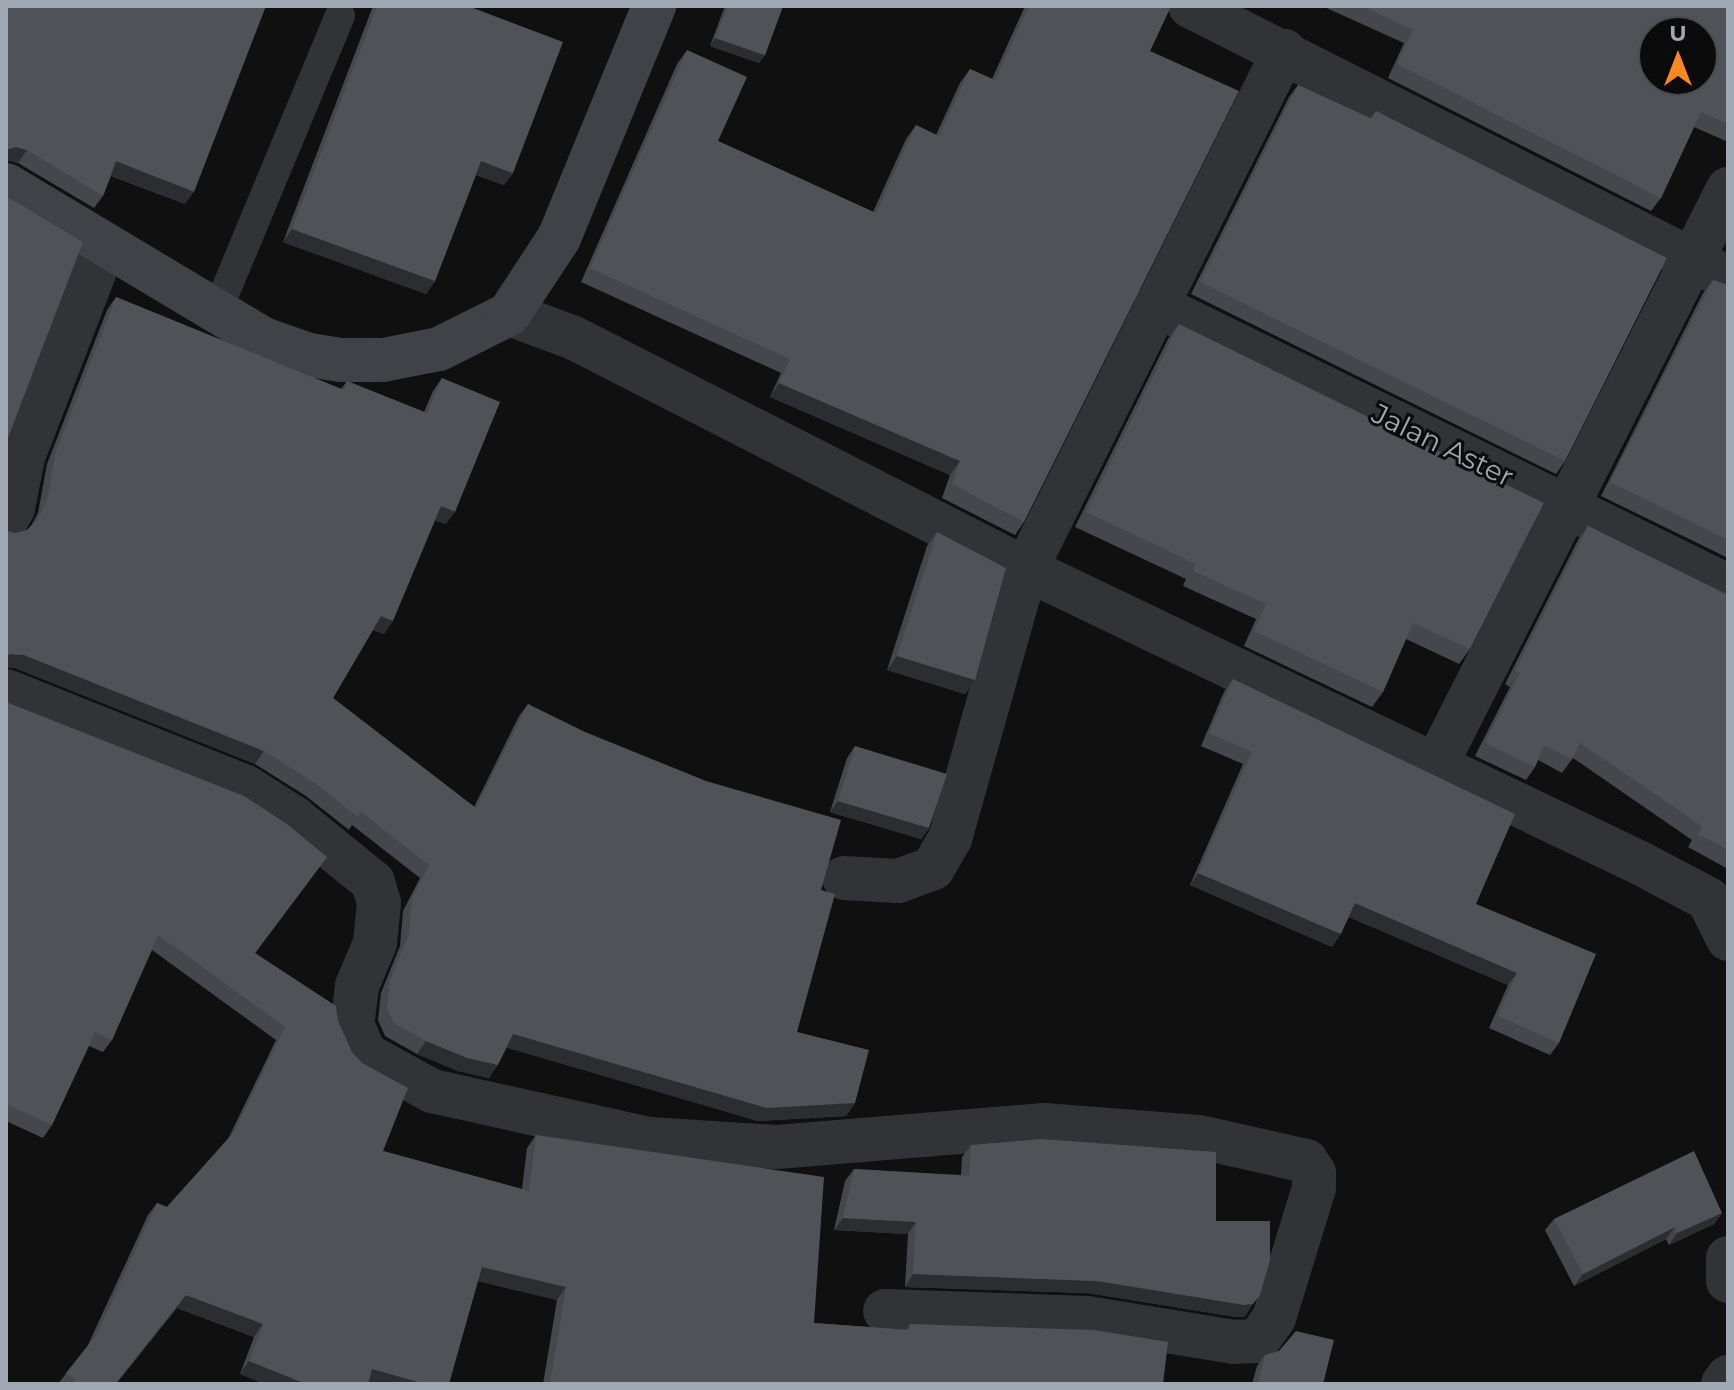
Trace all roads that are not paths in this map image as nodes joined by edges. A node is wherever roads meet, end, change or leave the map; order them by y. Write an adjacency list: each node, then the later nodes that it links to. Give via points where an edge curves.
1 (654, 6): 11 (street, via 559,238)
2 (1190, 6): 4 (street)
3 (340, 16): 10 (lane)
4 (1284, 51): 8 (street); 9 (street)
5 (6, 185): 7 (street)
6 (1728, 189): 8 (street)
7 (105, 245): 10 (street); 13 (street, via 23,457)
8 (1710, 269): 12 (street)
9 (1156, 305): 12 (street, Jalan Aster); 14 (street)
10 (217, 311): 11 (street, via 263,339 341,360 383,360 439,349)
11 (509, 314): 14 (street, via 574,338)
12 (1567, 505): 15 (street, Jalan Aster); 17 (street)
13 (6, 521)
14 (1026, 569): 17 (street); 18 (street, via 945,849 933,868 898,881)
15 (1728, 586)
16 (6, 691): 22 (street, via 246,787 293,817 373,882 379,903 375,943 357,986 352,1024 365,1054 432,1091 649,1139 777,1147 1044,1125 1199,1137 1306,1161 1314,1173 1274,1318 1258,1341 1234,1342 1087,1318)
17 (1436, 765): 19 (street, via 1708,899)
18 (844, 878)
19 (1726, 930)
20 (1728, 1258): 21 (street)
21 (1728, 1281)
22 (885, 1311)
23 (1728, 1377): 24 (street)
24 (1723, 1384)

